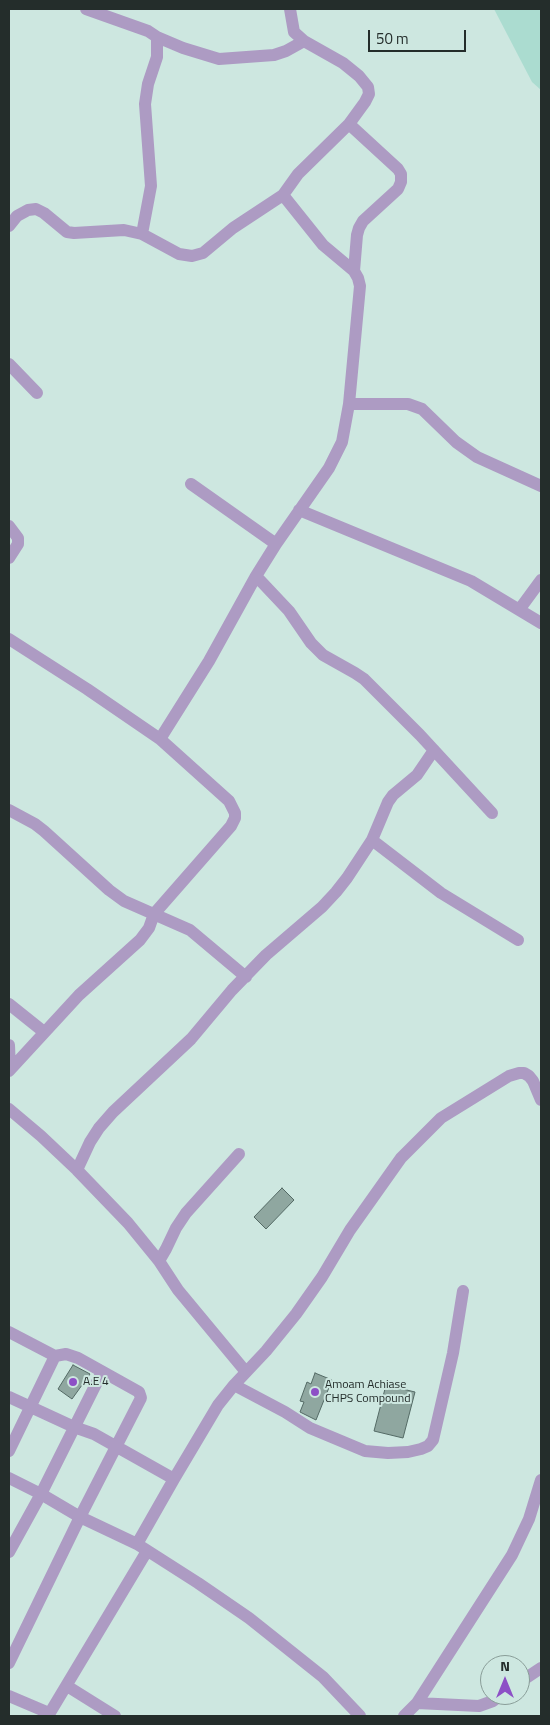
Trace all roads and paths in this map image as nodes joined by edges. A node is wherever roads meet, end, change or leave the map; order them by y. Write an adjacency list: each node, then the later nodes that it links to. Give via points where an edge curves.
1 (86, 9): 3 (street)
2 (290, 9): 4 (street, via 294,32)
3 (158, 37): 4 (street, via 219,59 274,55); 8 (street, via 157,57 146,99 151,186)
4 (304, 41): 5 (street, via 343,63 368,87 366,102)
5 (349, 124): 6 (street, via 298,174); 9 (street, via 401,174 398,189 359,228)
6 (283, 195): 8 (street, via 233,228 203,254 179,254); 9 (street, via 323,245)
7 (9, 226): 8 (street, via 17,216 36,209 67,232 124,230)
8 (142, 234)
9 (354, 271): 12 (street, via 360,286)
10 (9, 364): 11 (street)
11 (37, 393)
12 (349, 404): 14 (street, via 408,404 422,409 456,442 477,457); 15 (street, via 342,442 329,468)
13 (191, 484): 17 (street)
14 (541, 486)
15 (299, 510): 17 (street); 21 (street, via 470,581)
16 (9, 526): 18 (street, via 18,538 18,544)
17 (276, 544): 19 (street)
18 (9, 558)
19 (256, 576): 24 (street, via 209,661); 25 (street, via 279,600 311,644 323,655 364,679)
20 (541, 580): 21 (street)
21 (519, 610): 22 (street)
22 (541, 623)
23 (9, 639): 24 (street)
24 (160, 739): 29 (street, via 229,801 235,813 231,826)
25 (434, 750): 27 (street); 28 (street, via 417,775 388,802)
26 (9, 810): 29 (street, via 44,831 124,901)
27 (492, 813)
28 (372, 840): 30 (street, via 441,892); 31 (street, via 336,892)
29 (154, 914): 31 (street, via 190,930); 33 (street, via 140,940)
30 (518, 940)
31 (246, 977): 39 (street, via 191,1039 113,1112 90,1142)
32 (9, 1004): 33 (street)
33 (44, 1032): 35 (street)
34 (9, 1045): 35 (street)
35 (9, 1070)
36 (541, 1100): 45 (street, via 529,1076 519,1073 508,1076 441,1118 401,1158 308,1296)
37 (9, 1109): 39 (street)
38 (239, 1154): 40 (street, via 186,1213)
39 (77, 1170): 40 (street)
40 (159, 1261): 45 (street, via 178,1290)
41 (463, 1291): 46 (street, via 433,1440 421,1449 365,1451 310,1428)
42 (9, 1332): 43 (street)
43 (54, 1356): 44 (street, via 66,1354); 48 (street)
44 (102, 1372): 49 (street); 50 (street, via 139,1392 141,1398)
45 (246, 1372): 46 (street)
46 (234, 1385): 53 (street, via 218,1405)
47 (9, 1397): 48 (street)
48 (31, 1406): 49 (street); 51 (street)
49 (74, 1427): 50 (street); 55 (street)
50 (116, 1445): 53 (street); 57 (street)
51 (9, 1451)
52 (9, 1478): 55 (street)
53 (174, 1479): 58 (street)
54 (541, 1480): 56 (street)
55 (41, 1494): 57 (street); 59 (street)
56 (538, 1507): 65 (street, via 512,1555)
57 (80, 1517): 58 (street); 60 (street)
58 (142, 1548): 63 (street); 69 (street, via 250,1618 323,1678)
59 (9, 1552)
60 (9, 1663)
61 (541, 1668): 62 (street)
62 (530, 1675)
63 (66, 1686): 67 (street); 68 (street)
64 (9, 1696): 67 (street)
65 (417, 1703): 66 (street); 70 (street)
66 (482, 1705)
67 (48, 1715)
68 (115, 1716)
69 (360, 1716)
70 (404, 1716)

